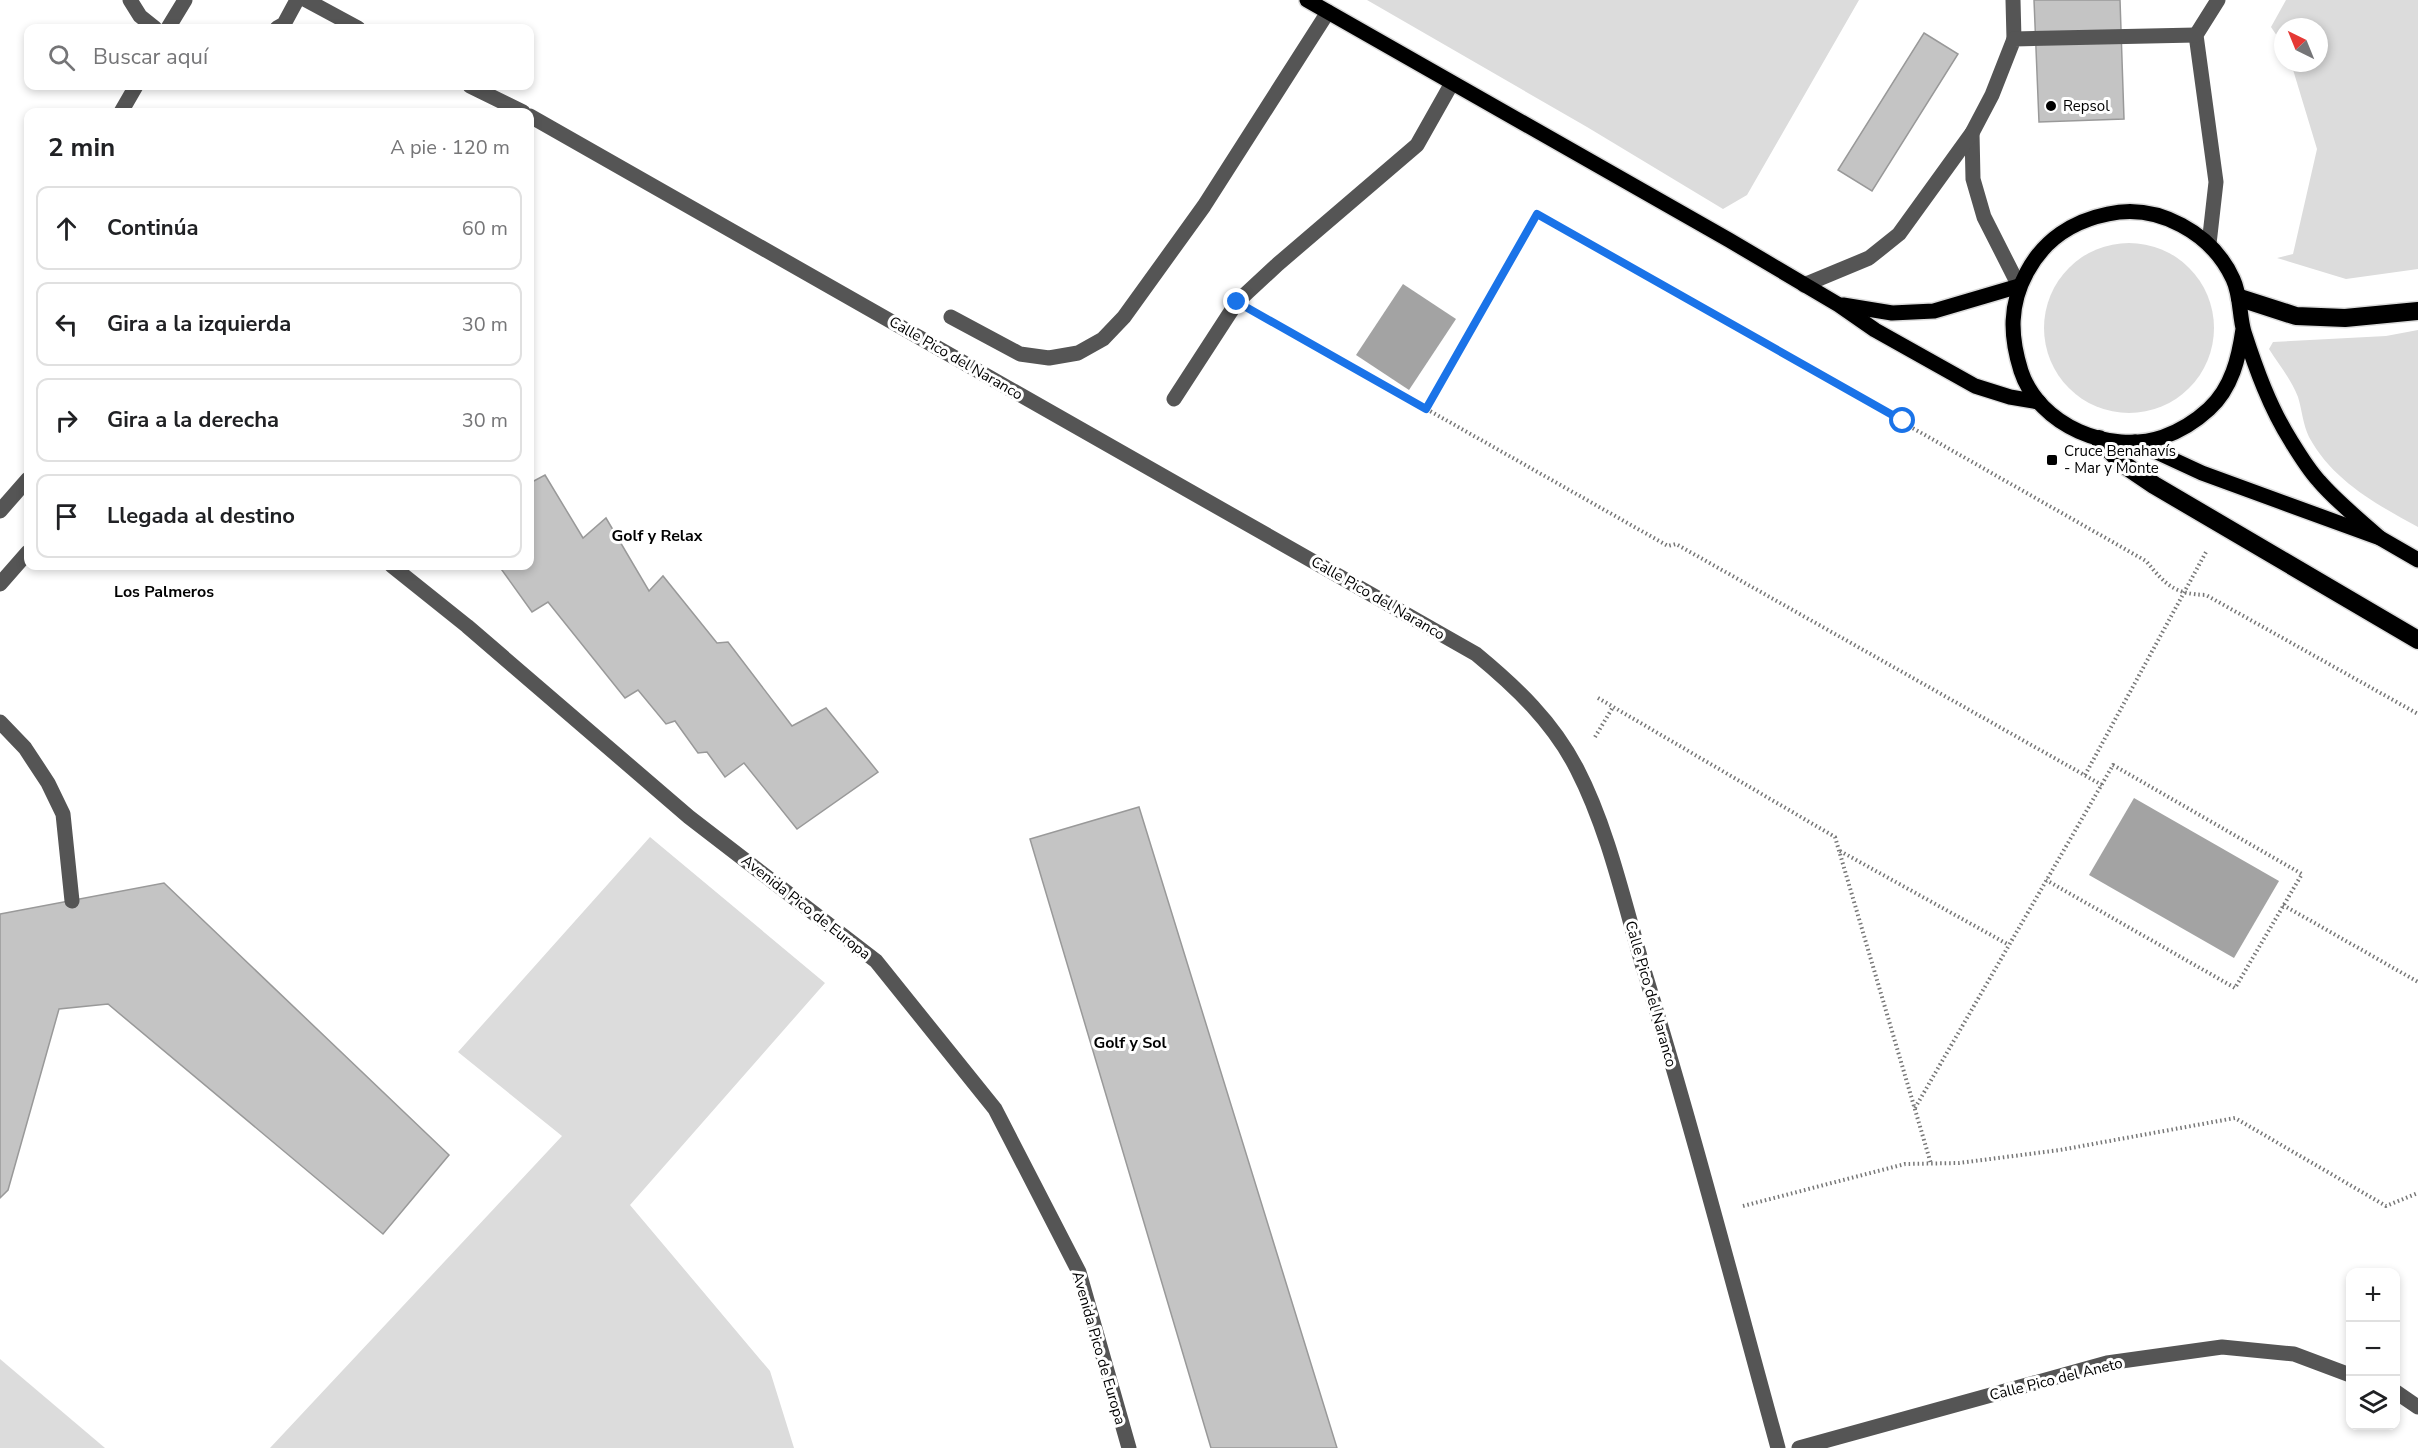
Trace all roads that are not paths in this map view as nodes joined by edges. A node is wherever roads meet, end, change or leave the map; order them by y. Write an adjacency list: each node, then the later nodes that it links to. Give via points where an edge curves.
1 (130, 0): 9 (street)
2 (185, 0): 10 (street)
3 (297, 0): 11 (street)
4 (306, 0): 12 (street)
5 (1307, 0): 8 (main road)
6 (2013, 0): 14 (street)
7 (2218, 0): 13 (street)
8 (1328, 12): 15 (main road); 28 (street, via 1204,206 1124,317 1103,339 1078,353 1049,358 1020,354)
9 (150, 24)
10 (170, 24)
11 (284, 24)
12 (351, 24)
13 (2196, 34): 14 (street); 22 (street, via 2216,182)
14 (2014, 39): 21 (street)
15 (1452, 83): 23 (main road); 30 (street, via 1417,145 1237,302)
16 (134, 90): 18 (street)
17 (478, 90): 19 (street)
18 (123, 108)
19 (515, 108)
20 (534, 118): 48 (street, Calle Pico del Naranco, via 1476,654 1548,722 1594,805 1657,1011)
21 (1972, 133): 23 (street, via 1899,234 1869,258); 24 (street, via 1973,179 1984,217)
22 (2210, 244): 24 (main road, via 2183,225 2153,213 2120,211 2087,218 2059,234 2035,257); 25 (main road, via 2223,261)
23 (1804, 285): 26 (main road)
24 (2019, 286): 26 (main road, via 1934,311 1892,313); 31 (main road, via 2012,316 2013,347 2023,376)
25 (2240, 298): 27 (highway, via 2296,316 2345,318); 29 (main road)
26 (1839, 305): 31 (main road, via 1875,330 1976,386)
27 (2418, 311)
28 (951, 317)
29 (2243, 329): 33 (main road, via 2239,357 2228,383 2211,407 2189,425 2163,437); 36 (main road, via 2268,396 2290,439 2318,481)
30 (1174, 399)
31 (2039, 402): 32 (main road, via 2076,431)
32 (2099, 439): 33 (main road); 41 (highway, via 2123,464 2154,485)
33 (2135, 442): 36 (main road, via 2202,473)
34 (24, 484): 35 (street)
35 (0, 511)
36 (2380, 538): 38 (main road)
37 (24, 557): 40 (street)
38 (2418, 560)
39 (397, 570): 47 (street, Avenida Pico de Europa, via 689,817 876,961 995,1109 1079,1272)
40 (0, 585)
41 (2418, 640)
42 (0, 722): 43 (street, via 25,748 63,814)
43 (72, 901)
44 (2346, 1374): 49 (street, Calle Pico del Aneto, via 2294,1354 2222,1347 2199,1350 2107,1363)
45 (2400, 1395): 46 (street)
46 (2418, 1407)
47 (1129, 1448)
48 (1778, 1448)
49 (1799, 1448)

